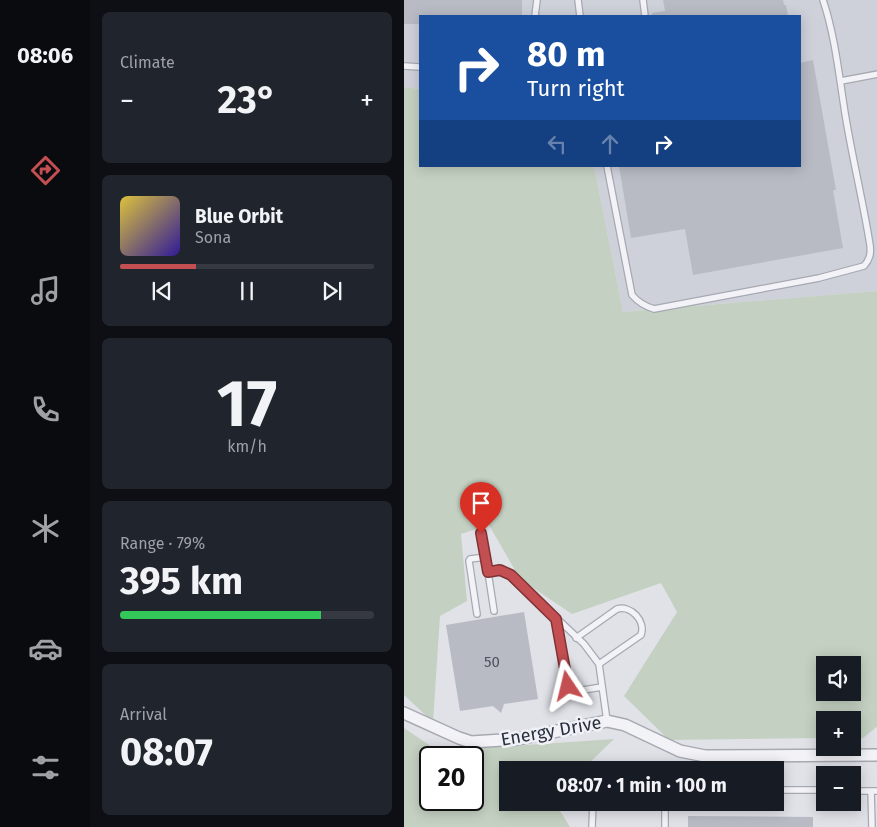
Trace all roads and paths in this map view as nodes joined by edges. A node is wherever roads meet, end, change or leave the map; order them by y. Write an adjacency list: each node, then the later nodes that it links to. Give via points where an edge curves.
1 (536, 0): 5 (lane)
2 (578, 0): 6 (lane)
3 (643, 0): 7 (lane)
4 (823, 0): 11 (lane)
5 (535, 15)
6 (580, 15)
7 (645, 15)
8 (404, 66): 9 (lane)
9 (419, 67)
10 (877, 74): 11 (lane)
11 (841, 81): 12 (lane, via 871,254 869,261 859,269 654,309 646,307 632,295)
12 (607, 167)
13 (481, 533): 14 (lane)
14 (486, 557): 15 (lane); 17 (lane, via 469,561)
15 (488, 572): 16 (lane); 18 (lane, via 500,570 511,575)
16 (494, 611)
17 (477, 614)
18 (556, 619): 19 (lane); 21 (lane, via 570,689)
19 (576, 638): 20 (lane); 20 (lane, via 617,608 632,611 642,624 641,635)
20 (599, 664): 21 (lane)
21 (602, 687): 23 (lane)
22 (404, 712): 23 (street, Energy Drive, via 471,742 518,739)
23 (607, 721): 24 (street, Energy Drive, via 625,724 680,751 705,756)
24 (877, 755)
25 (784, 790): 26 (lane)
26 (816, 790)
27 (861, 790): 28 (lane)
28 (874, 790): 33 (lane)
29 (593, 811): 31 (lane)
30 (665, 811): 32 (lane)
31 (592, 827)
32 (665, 827)
33 (872, 827)

